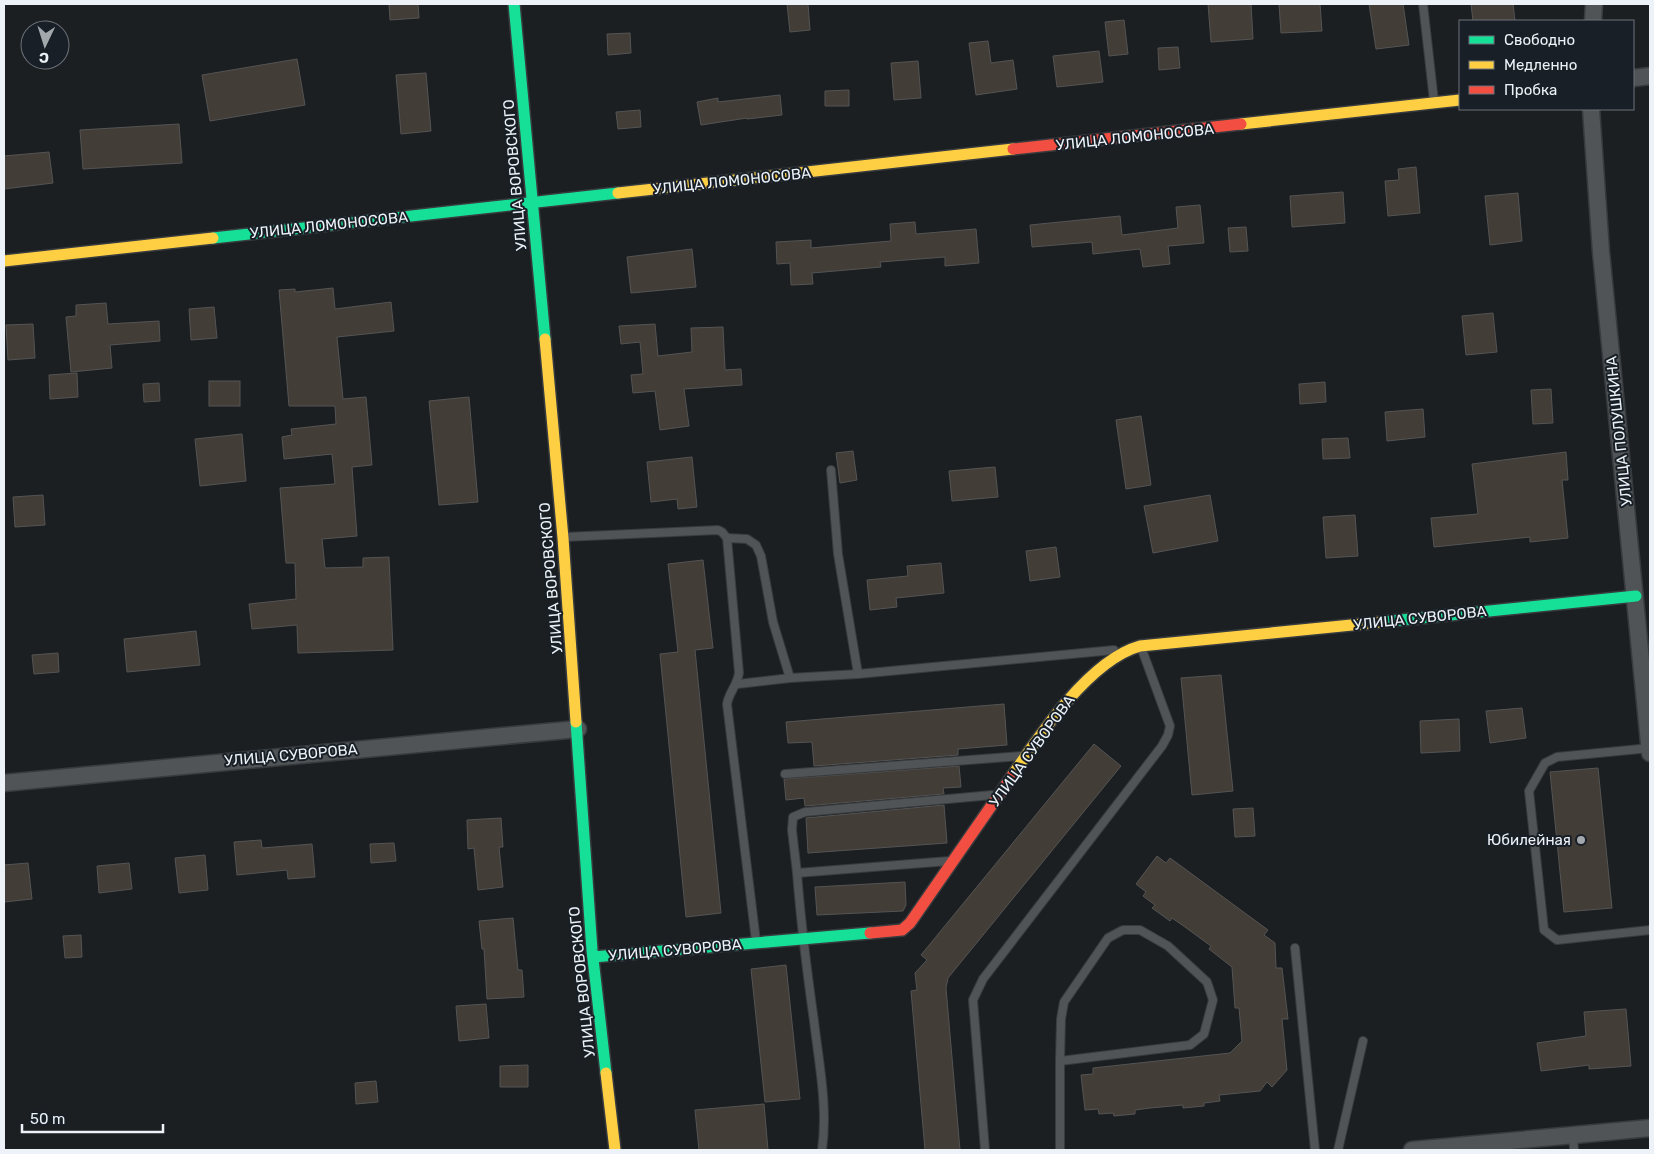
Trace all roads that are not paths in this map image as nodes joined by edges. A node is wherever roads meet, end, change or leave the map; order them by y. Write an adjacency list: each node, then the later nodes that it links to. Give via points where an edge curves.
1 (514, 4): 10 (street, УЛИЦА ВОРОВСКОГО)
2 (1423, 4): 8 (lane)
3 (1594, 4): 4 (street)
4 (1593, 20)
5 (1650, 76): 6 (street)
6 (1634, 78)
7 (1459, 100): 8 (street, УЛИЦА ЛОМОНОСОВА)
8 (1435, 104): 10 (street, УЛИЦА ЛОМОНОСОВА)
9 (1591, 110): 15 (street, УЛИЦА ПОЛУШКИНА, via 1601,252)
10 (532, 203): 11 (street, УЛИЦА ЛОМОНОСОВА); 13 (street, УЛИЦА ВОРОВСКОГО)
11 (4, 261)
12 (832, 470): 17 (lane, via 838,554)
13 (563, 538): 14 (lane, via 718,530); 20 (street, УЛИЦА ВОРОВСКОГО)
14 (727, 538): 18 (lane, via 747,539 756,545 761,556 771,614); 19 (lane)
15 (1636, 596): 16 (street, УЛИЦА СУВОРОВА); 21 (street, УЛИЦА ПОЛУШКИНА)
16 (1135, 648): 17 (lane); 23 (street, УЛИЦА СУВОРОВА, via 1114,658 1072,694); 40 (lane, via 1170,726 1168,735 984,979 973,1000)
17 (858, 674): 18 (lane)
18 (790, 678): 19 (lane)
19 (738, 684): 31 (lane, via 729,695 727,704)
20 (578, 729): 25 (street, УЛИЦА СУВОРОВА); 33 (street, УЛИЦА ВОРОВСКОГО)
21 (1650, 748): 22 (street, УЛИЦА ПОЛУШКИНА); 29 (lane, via 1556,757 1545,764 1529,791 1544,930 1557,940)
22 (1650, 753)
23 (1026, 755): 24 (lane); 26 (street, УЛИЦА СУВОРОВА)
24 (785, 774)
25 (4, 783)
26 (999, 795): 27 (street, УЛИЦА СУВОРОВА); 28 (lane, via 805,812 793,817)
27 (953, 861): 28 (lane); 30 (street, УЛИЦА СУВОРОВА, via 902,930)
28 (797, 873): 30 (lane)
29 (1650, 930)
30 (803, 940): 31 (street, УЛИЦА СУВОРОВА); 39 (lane, via 823,1094)
31 (757, 944): 33 (street, УЛИЦА СУВОРОВА)
32 (1295, 948): 42 (lane)
33 (593, 957): 38 (street, УЛИЦА ВОРОВСКОГО)
34 (1363, 1040): 43 (lane)
35 (1060, 1061): 35 (lane, via 1064,1002 1108,938 1123,930 1140,930 1168,946 1207,982 1213,1000 1204,1034 1190,1045); 41 (lane)
36 (1650, 1128): 37 (street)
37 (1573, 1143): 44 (street)
38 (615, 1150)
39 (822, 1150)
40 (985, 1150)
41 (1060, 1150)
42 (1315, 1150)
43 (1338, 1150)
44 (1412, 1150)

